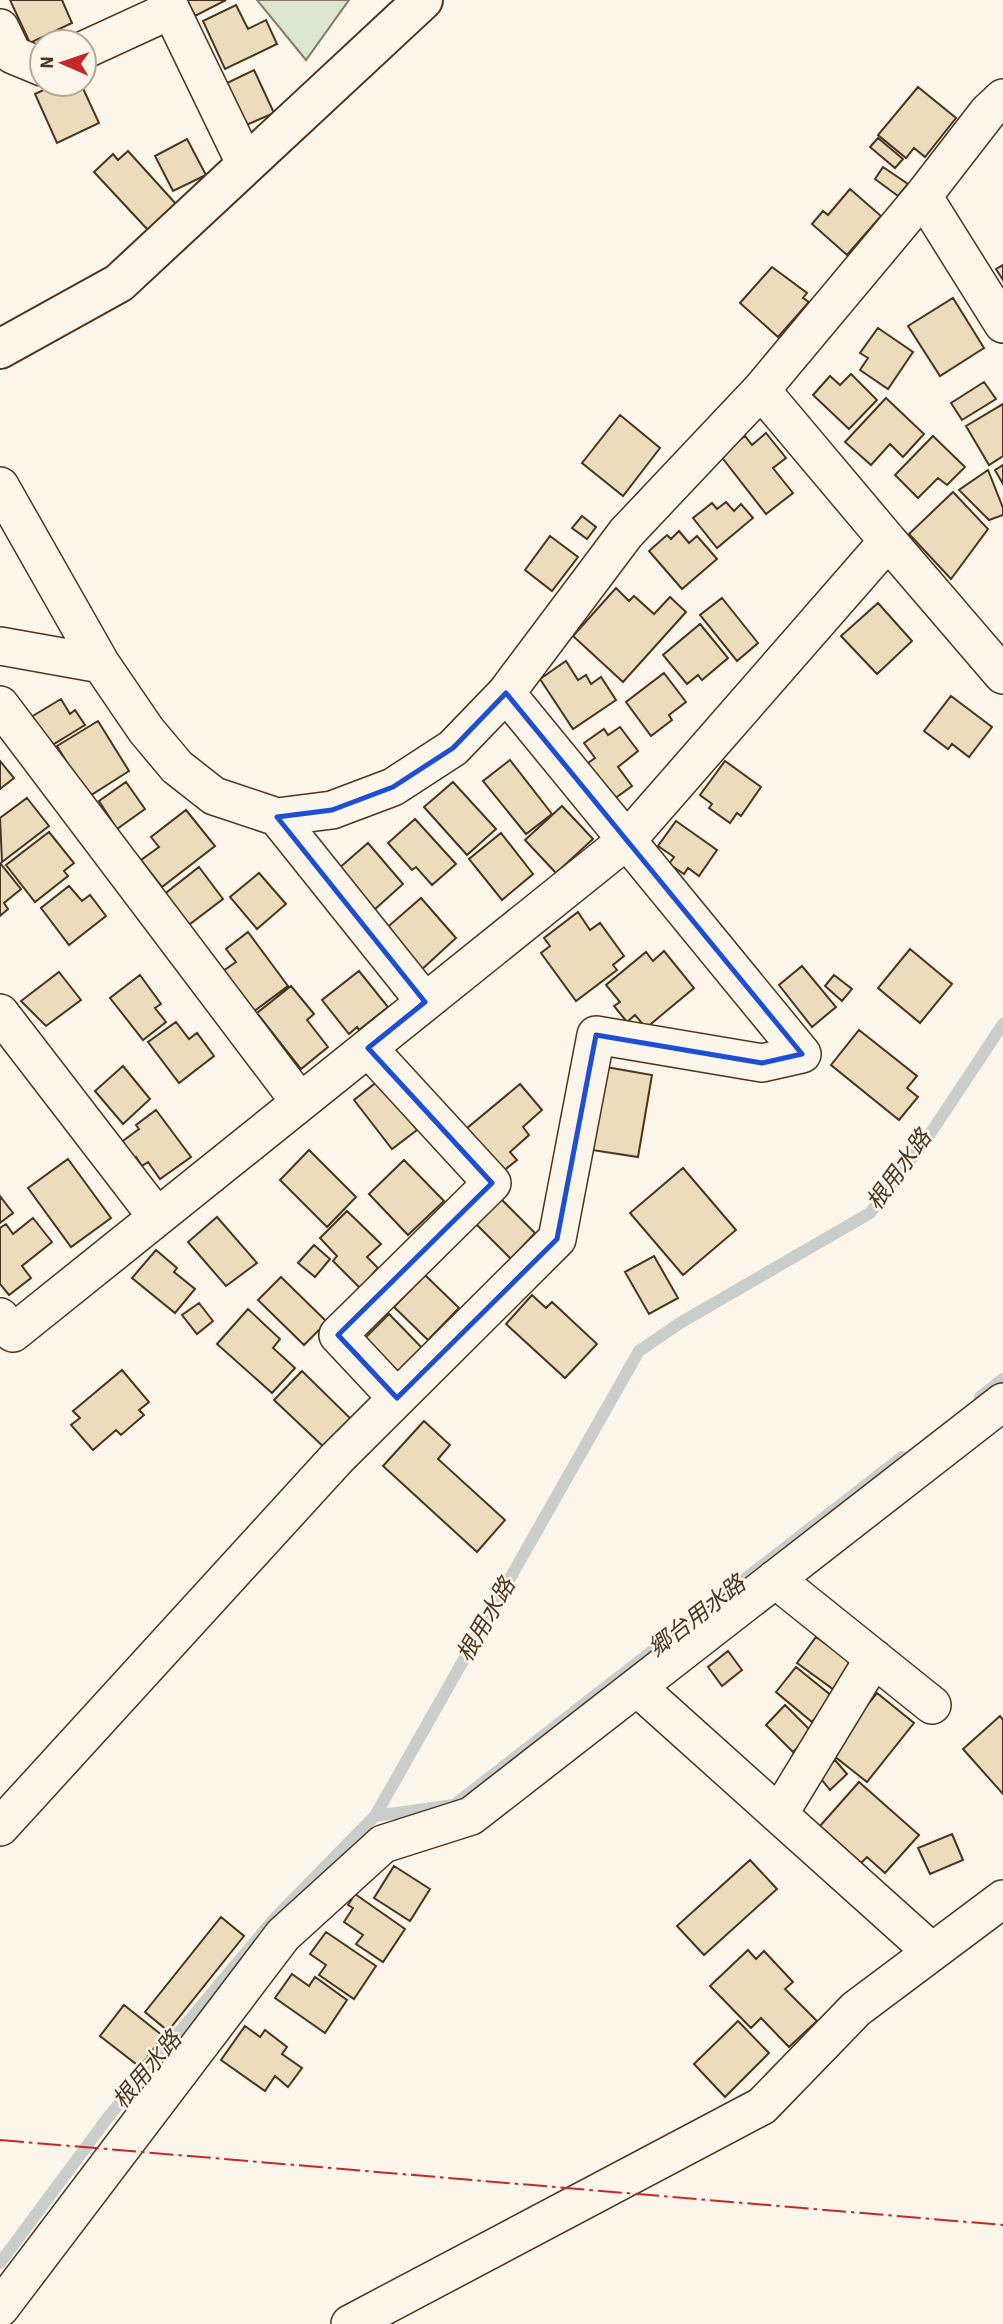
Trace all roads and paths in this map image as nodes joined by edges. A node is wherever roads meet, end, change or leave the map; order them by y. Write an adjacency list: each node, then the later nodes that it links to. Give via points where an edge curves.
1 (424, 0): 7 (street)
2 (168, 5): 4 (street); 7 (street)
3 (0, 28): 5 (street, via 13,55)
4 (98, 42)
5 (28, 61)
6 (1003, 98): 8 (street)
7 (246, 165): 10 (street, via 120,283)
8 (923, 196): 9 (street); 11 (street)
9 (1003, 324)
10 (0, 349)
11 (761, 390): 13 (street); 17 (street, via 626,533)
12 (0, 486): 15 (street)
13 (888, 541): 16 (street); 20 (street)
14 (0, 646): 15 (street)
15 (101, 664): 19 (street, via 177,767 214,796)
16 (1003, 675)
17 (506, 693): 19 (street, via 453,748 393,787 332,810); 20 (street)
18 (0, 705): 24 (street)
19 (277, 817): 21 (street)
20 (627, 841): 21 (street); 27 (street, via 802,1054 762,1063 596,1035 557,1239)
21 (425, 1002): 23 (street)
22 (0, 1013): 25 (street)
23 (368, 1048): 24 (street); 27 (street, via 492,1182 338,1335)
24 (300, 1102): 25 (street)
25 (157, 1217): 26 (street, via 13,1333)
26 (0, 1317)
27 (397, 1398): 34 (street)
28 (1003, 1402): 29 (street)
29 (775, 1579): 30 (street); 31 (street)
30 (874, 1658): 32 (street); 33 (street)
31 (637, 1687): 33 (street); 37 (street, via 471,1816 383,1844 282,1935)
32 (932, 1705)
33 (779, 1814): 36 (street)
34 (0, 1828)
35 (1003, 1899): 36 (street)
36 (932, 1952): 38 (street, via 856,2008 762,2106)
37 (0, 2308)
38 (350, 2324)

